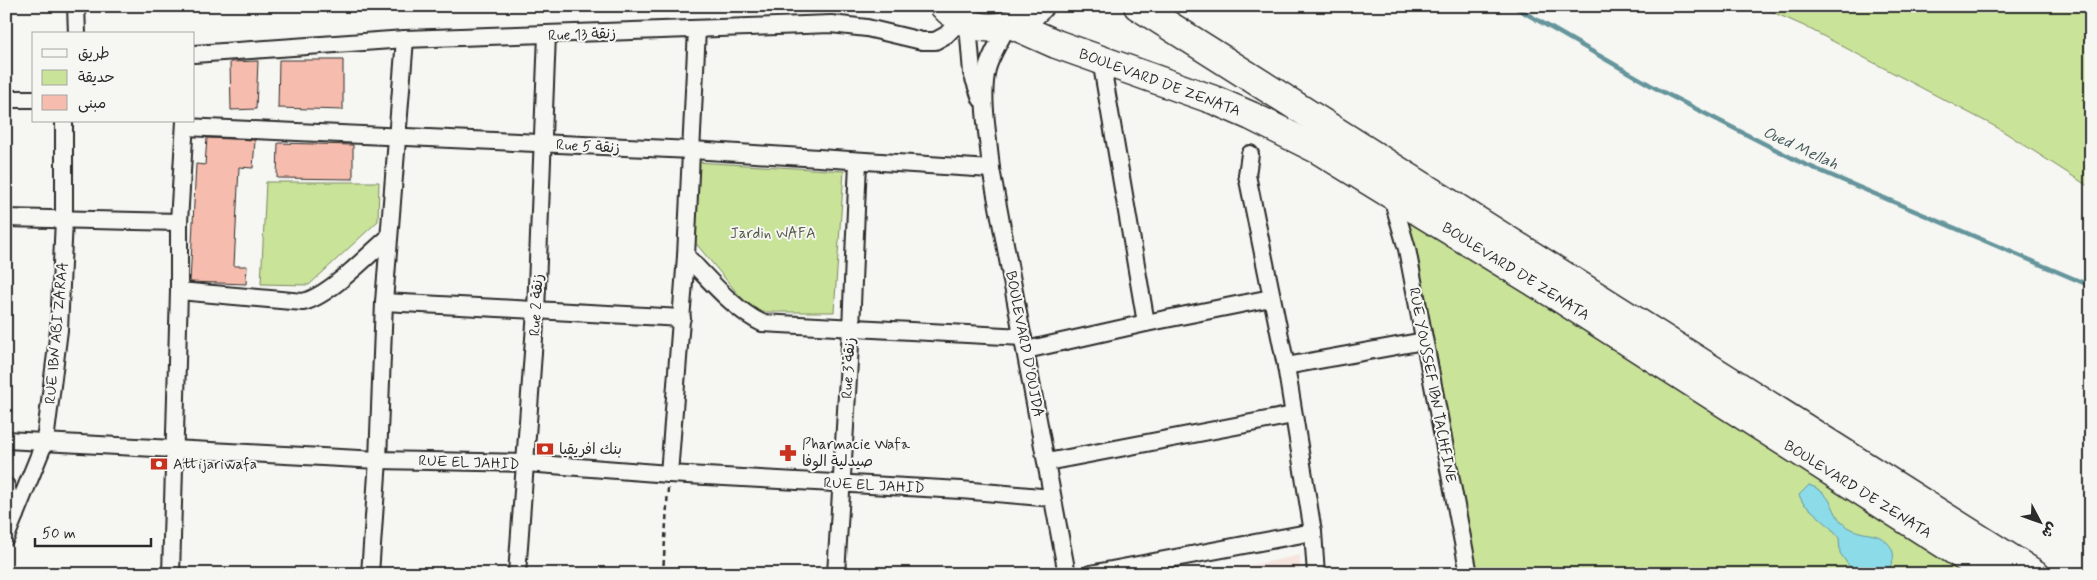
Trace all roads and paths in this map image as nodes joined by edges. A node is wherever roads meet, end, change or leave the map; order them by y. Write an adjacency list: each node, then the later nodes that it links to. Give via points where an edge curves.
1 (76, 6): 7 (street)
2 (1039, 6): 5 (highway)
3 (1138, 6): 63 (highway, BOULEVARD DE ZENATA)
4 (958, 17): 5 (highway, via 994,28); 6 (street, Rue 13 زنقة, via 946,35 935,41 831,24); 14 (street, BOULEVARD D'OUJDA)
5 (1010, 26): 11 (highway, BOULEVARD DE ZENATA); 14 (street, BOULEVARD D'OUJDA, via 988,67)
6 (696, 29): 8 (street, Rue 13 زنقة); 19 (street)
7 (78, 32)
8 (547, 35): 9 (street, Rue 13 زنقة); 18 (street, Rue 2 زنقة)
9 (405, 39): 10 (street, Rue 13 زنقة); 17 (street)
10 (195, 54)
11 (1101, 60): 23 (highway, BOULEVARD DE ZENATA, via 1250,116 1319,150); 34 (street)
12 (6, 99): 13 (street)
13 (32, 99)
14 (986, 113): 22 (street, BOULEVARD D'OUJDA)
15 (64, 122): 25 (street, RUE IBN ABI ZARAA)
16 (185, 124): 17 (street, Rue 5 زنقة); 26 (street)
17 (397, 137): 18 (street, Rue 5 زنقة); 27 (street)
18 (542, 143): 19 (street, Rue 5 زنقة); 32 (street, Rue 2 زنقة)
19 (692, 150): 21 (street, Rue 5 زنقة); 28 (street)
20 (1250, 154): 30 (street, via 1247,175)
21 (858, 162): 22 (street, Rue 5 زنقة); 35 (street, Rue 3 زنقة)
22 (991, 169): 37 (street, BOULEVARD D'OUJDA)
23 (1396, 196): 36 (street, RUE YOUSSEF IBN TACHFINE, via 1395,208 1407,249); 62 (highway, BOULEVARD DE ZENATA)
24 (6, 218): 25 (street)
25 (64, 219): 26 (street); 41 (street, RUE IBN ABI ZARAA, via 59,330)
26 (179, 222): 29 (street)
27 (390, 237): 29 (street, via 312,300 303,302); 31 (street)
28 (686, 256): 33 (street); 35 (street, via 752,318 762,323)
29 (180, 291): 42 (street)
30 (1271, 298): 34 (street); 38 (street)
31 (384, 302): 32 (street); 43 (street)
32 (536, 311): 33 (street); 45 (street, Rue 2 زنقة)
33 (682, 318): 46 (street)
34 (1146, 323): 37 (street)
35 (851, 329): 37 (street); 47 (street, Rue 3 زنقة)
36 (1424, 341): 38 (street); 61 (street, RUE YOUSSEF IBN TACHFINE)
37 (1025, 344): 44 (street, BOULEVARD D'OUJDA)
38 (1286, 366): 39 (street)
39 (1293, 415): 44 (street); 51 (street)
40 (6, 440): 41 (street, RUE EL JAHID)
41 (45, 441): 42 (street, RUE EL JAHID); 50 (street, RUE IBN ABI ZARAA)
42 (175, 449): 43 (street, RUE EL JAHID); 53 (street)
43 (378, 460): 45 (street, RUE EL JAHID); 54 (street)
44 (1047, 462): 49 (street, BOULEVARD D'OUJDA)
45 (526, 464): 46 (street, RUE EL JAHID); 55 (street, Rue 2 زنقة)
46 (669, 474): 47 (street, RUE EL JAHID); 56 (path)
47 (842, 484): 49 (street, RUE EL JAHID); 57 (street, Rue 3 زنقة)
48 (6, 486): 50 (street)
49 (1052, 498): 58 (street, BOULEVARD D'OUJDA)
50 (15, 515): 52 (street, RUE IBN ABI ZARAA)
51 (1314, 532): 59 (street); 60 (street)
52 (6, 537)
53 (172, 574)
54 (370, 574)
55 (517, 574)
56 (663, 574)
57 (836, 574)
58 (1067, 574)
59 (1090, 574)
60 (1316, 574)
61 (1469, 574)
62 (1991, 574)
63 (2034, 574)

